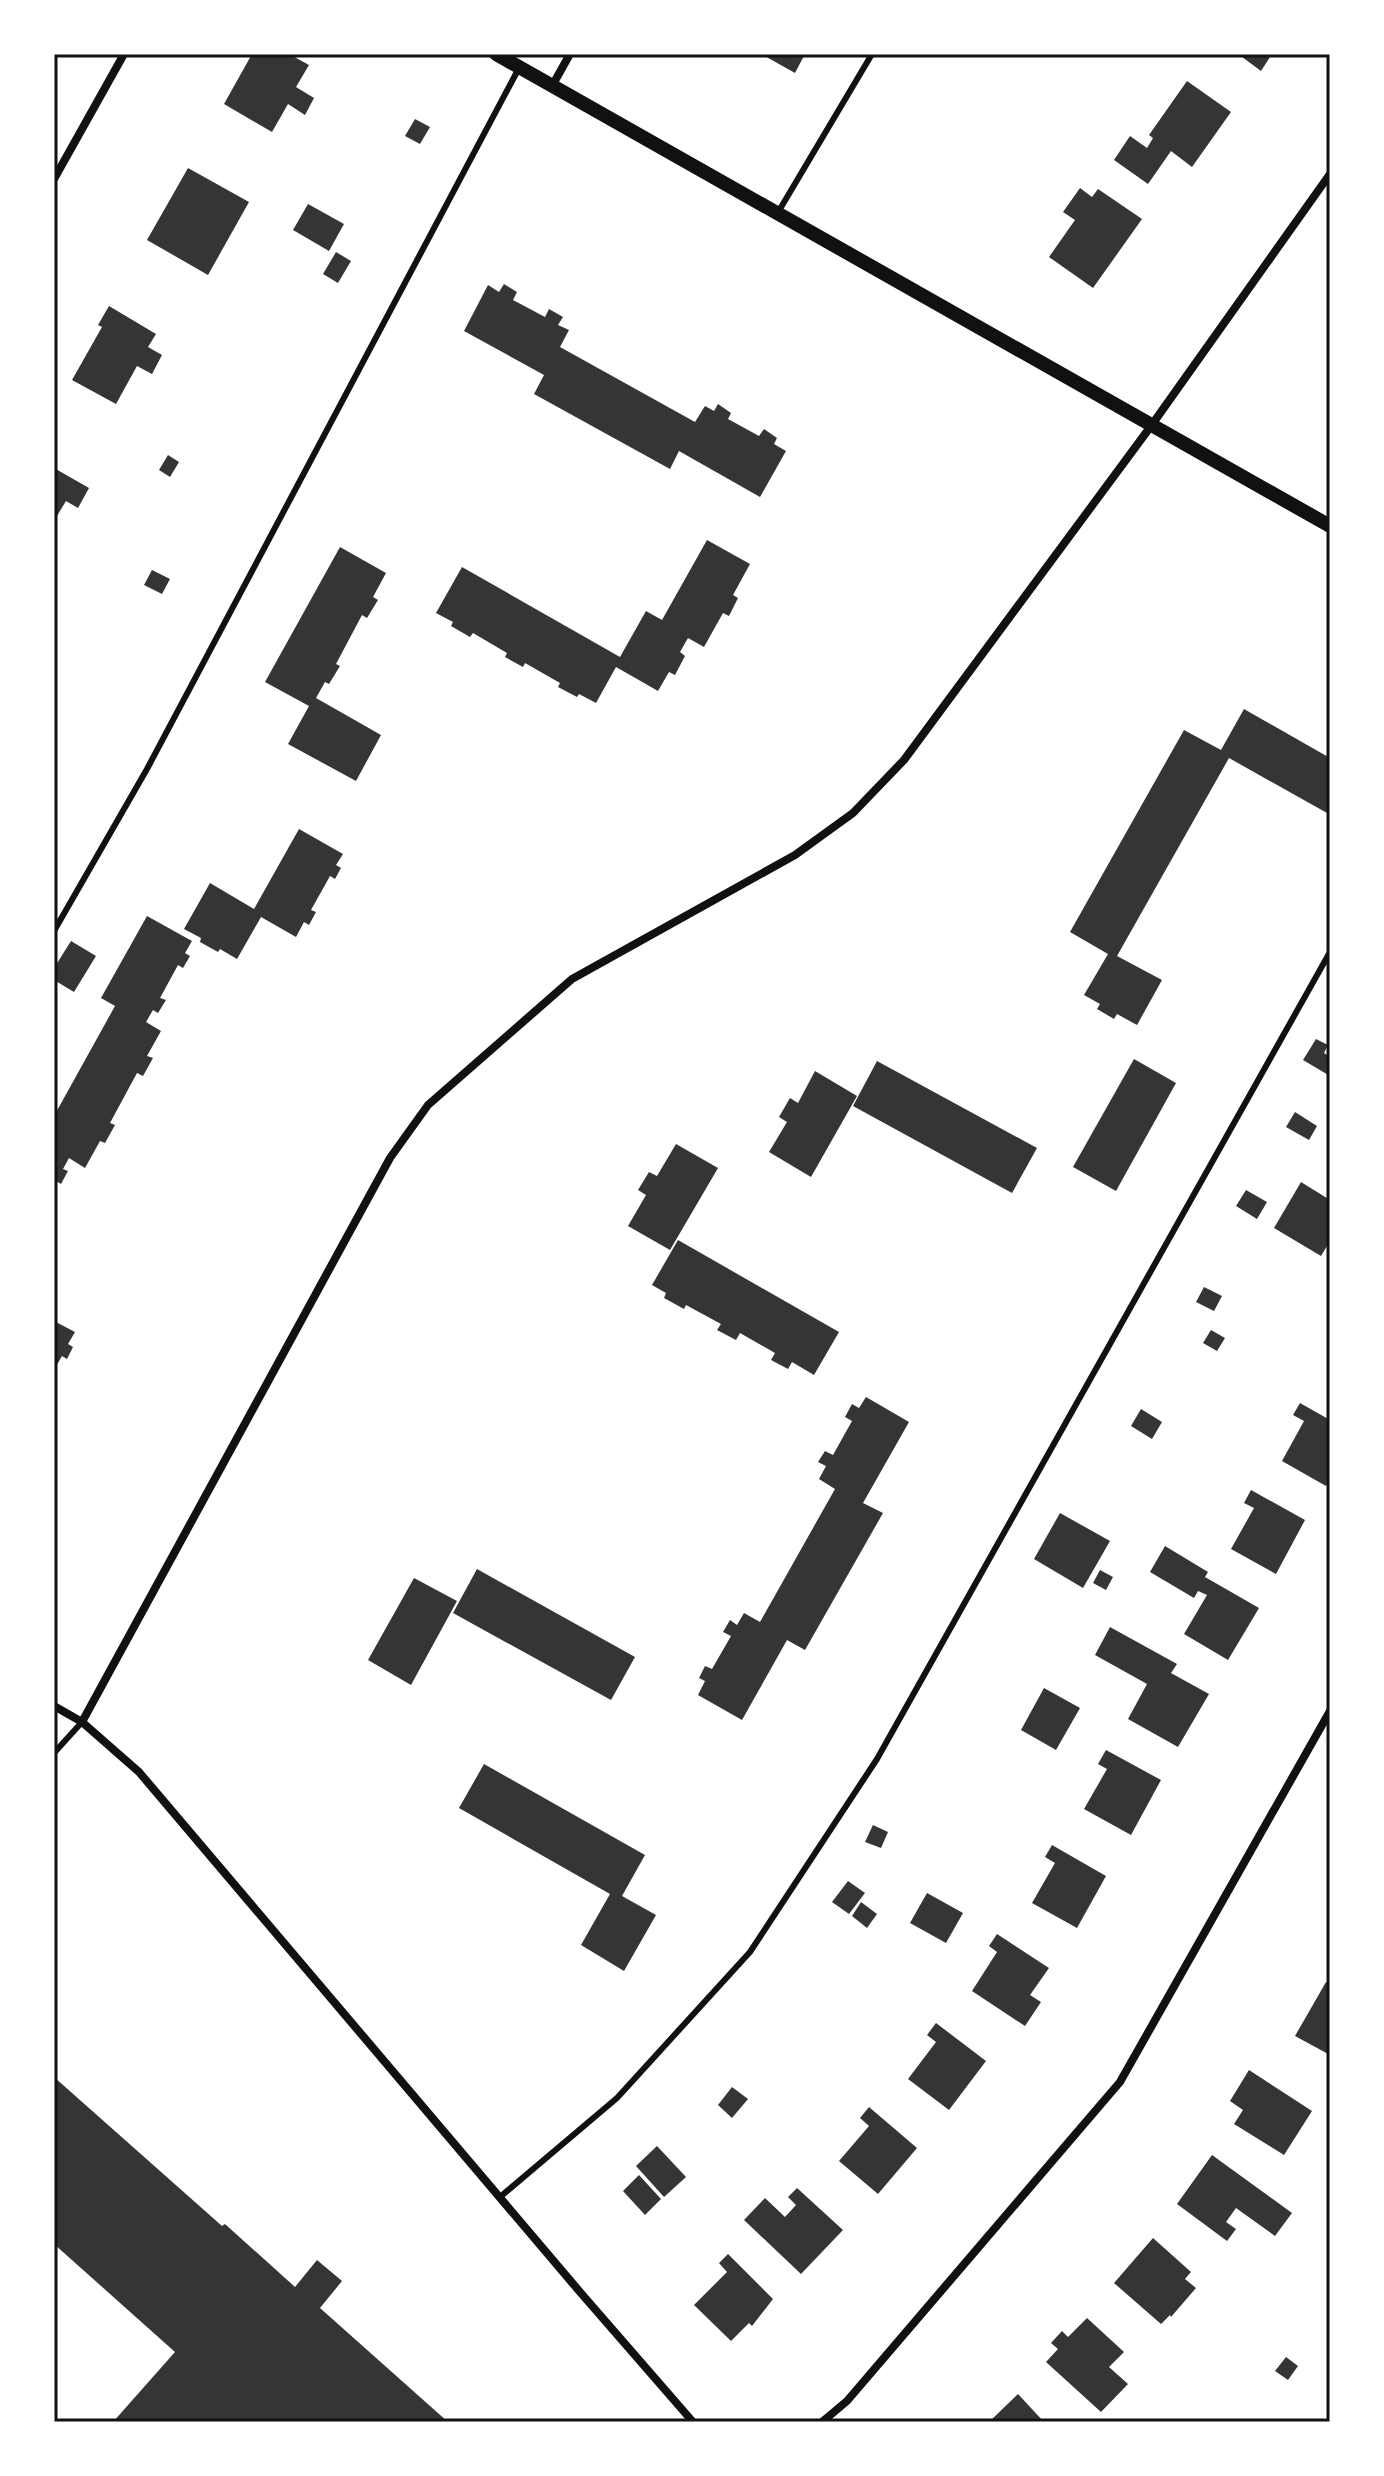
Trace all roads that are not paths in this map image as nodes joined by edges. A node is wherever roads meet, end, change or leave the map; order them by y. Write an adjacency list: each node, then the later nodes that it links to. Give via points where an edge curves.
1 (124, 54): 8 (street)
2 (496, 54): 5 (street)
3 (570, 54): 6 (street)
4 (872, 54): 9 (lane)
5 (519, 68): 6 (street); 12 (lane, via 147,769)
6 (552, 86): 9 (street)
7 (1330, 174): 10 (street)
8 (54, 179)
9 (777, 214): 10 (street)
10 (1151, 426): 11 (street); 16 (street, via 904,760 853,813 795,855 572,979 428,1105 390,1158)
11 (1330, 526)
12 (54, 931)
13 (1330, 952): 18 (lane, via 877,1759 750,1952 617,2098)
14 (54, 1706): 16 (street)
15 (1330, 1711): 20 (street, via 1120,2082 847,2401)
16 (82, 1722): 17 (lane); 18 (street, via 139,1772)
17 (54, 1753)
18 (500, 2197): 19 (street)
19 (693, 2422)
20 (822, 2422)

